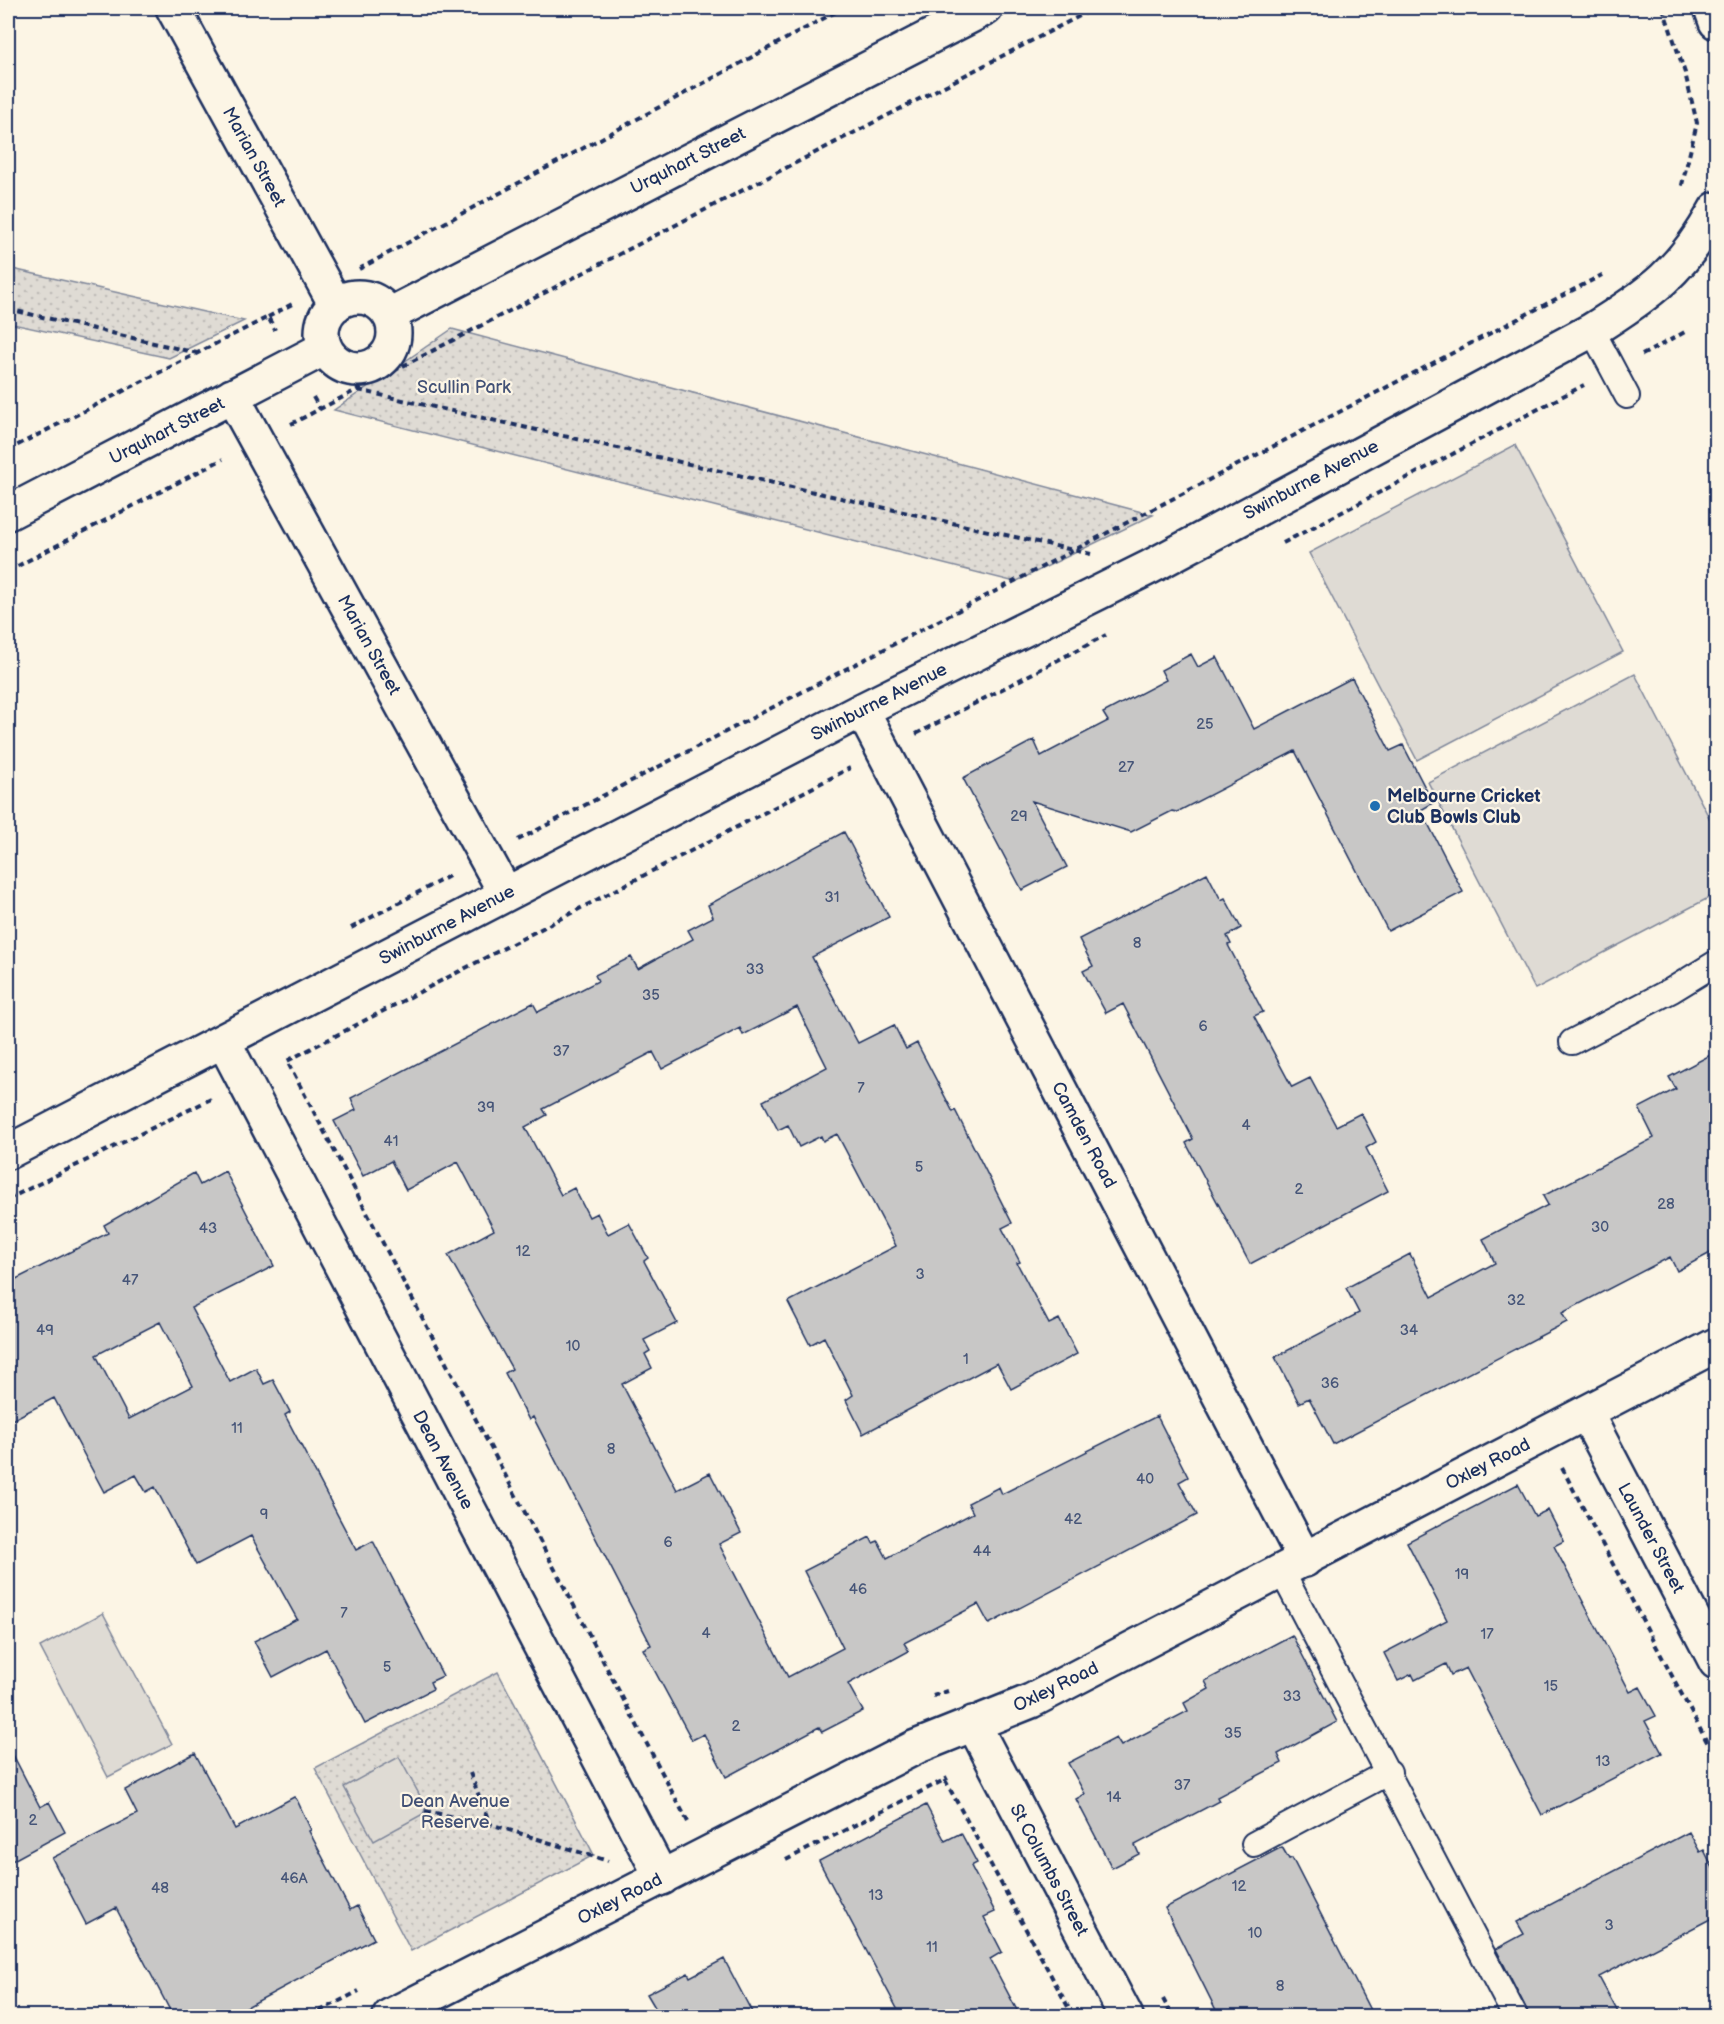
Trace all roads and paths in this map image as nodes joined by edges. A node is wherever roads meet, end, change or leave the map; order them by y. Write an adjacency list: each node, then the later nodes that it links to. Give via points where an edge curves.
1 (173, 8): 11 (street, Marian Street)
2 (843, 8): 11 (path)
3 (986, 8): 13 (street, Urquhart Street)
4 (1095, 8): 20 (path)
5 (1663, 8): 8 (path, via 1697,123)
6 (1711, 8): 7 (street)
7 (1716, 22)
8 (1680, 196)
9 (1716, 209): 15 (street, Swinburne Avenue, via 1700,240 1674,271 1641,299)
10 (1607, 272): 26 (path)
11 (330, 296): 13 (street, via 358,297 382,305); 14 (path); 17 (street, via 323,325)
12 (8, 309): 18 (path)
13 (389, 315): 17 (street, via 394,326 391,349 375,365 352,369 336,361)
14 (268, 317)
15 (1592, 330): 19 (lane); 27 (street, Swinburne Avenue)
16 (1686, 332): 19 (path)
17 (325, 348): 21 (street, Urquhart Street)
18 (197, 354)
19 (1613, 370): 22 (lane); 25 (path)
20 (357, 390): 23 (path); 26 (path)
21 (232, 396): 23 (street, Marian Street); 24 (street, Urquhart Street)
22 (1627, 396)
23 (257, 441): 28 (path); 32 (street, Marian Street)
24 (8, 513)
25 (1276, 546)
26 (1073, 549): 27 (path); 32 (path)
27 (1150, 567): 30 (street, Swinburne Avenue)
28 (8, 572)
29 (1108, 634): 31 (path)
30 (862, 710): 31 (street, Camden Road); 33 (street, Swinburne Avenue)
31 (883, 751): 38 (path); 45 (street, Camden Road)
32 (486, 857): 33 (street, Marian Street); 34 (path)
33 (506, 894): 36 (street, Swinburne Avenue)
34 (340, 934)
35 (1716, 963): 37 (lane)
36 (224, 1042): 39 (street, Dean Avenue); 40 (street, Swinburne Avenue)
37 (1572, 1042)
38 (286, 1061): 39 (path); 53 (path)
39 (245, 1082): 41 (path); 57 (street, Dean Avenue)
40 (8, 1152)
41 (8, 1199)
42 (1716, 1345): 43 (street, Oxley Road)
43 (1586, 1413): 45 (street, Oxley Road); 46 (street, Launder Street)
44 (1557, 1460): 48 (path)
45 (1293, 1566): 47 (street, Oxley Road, via 1031,1701); 49 (lane)
46 (1716, 1662)
47 (973, 1723): 57 (street, Oxley Road, via 916,1747); 60 (street, St Columbs Street)
48 (1716, 1759)
49 (1389, 1772): 55 (lane); 61 (lane)
50 (470, 1773): 54 (path)
51 (945, 1780): 59 (path)
52 (425, 1811): 54 (path)
53 (688, 1823)
54 (490, 1824): 56 (path)
55 (1254, 1844)
56 (611, 1862)
57 (662, 1878): 58 (street, Oxley Road)
58 (390, 2016)
59 (1073, 2016)
60 (1126, 2016)
61 (1515, 2016)

